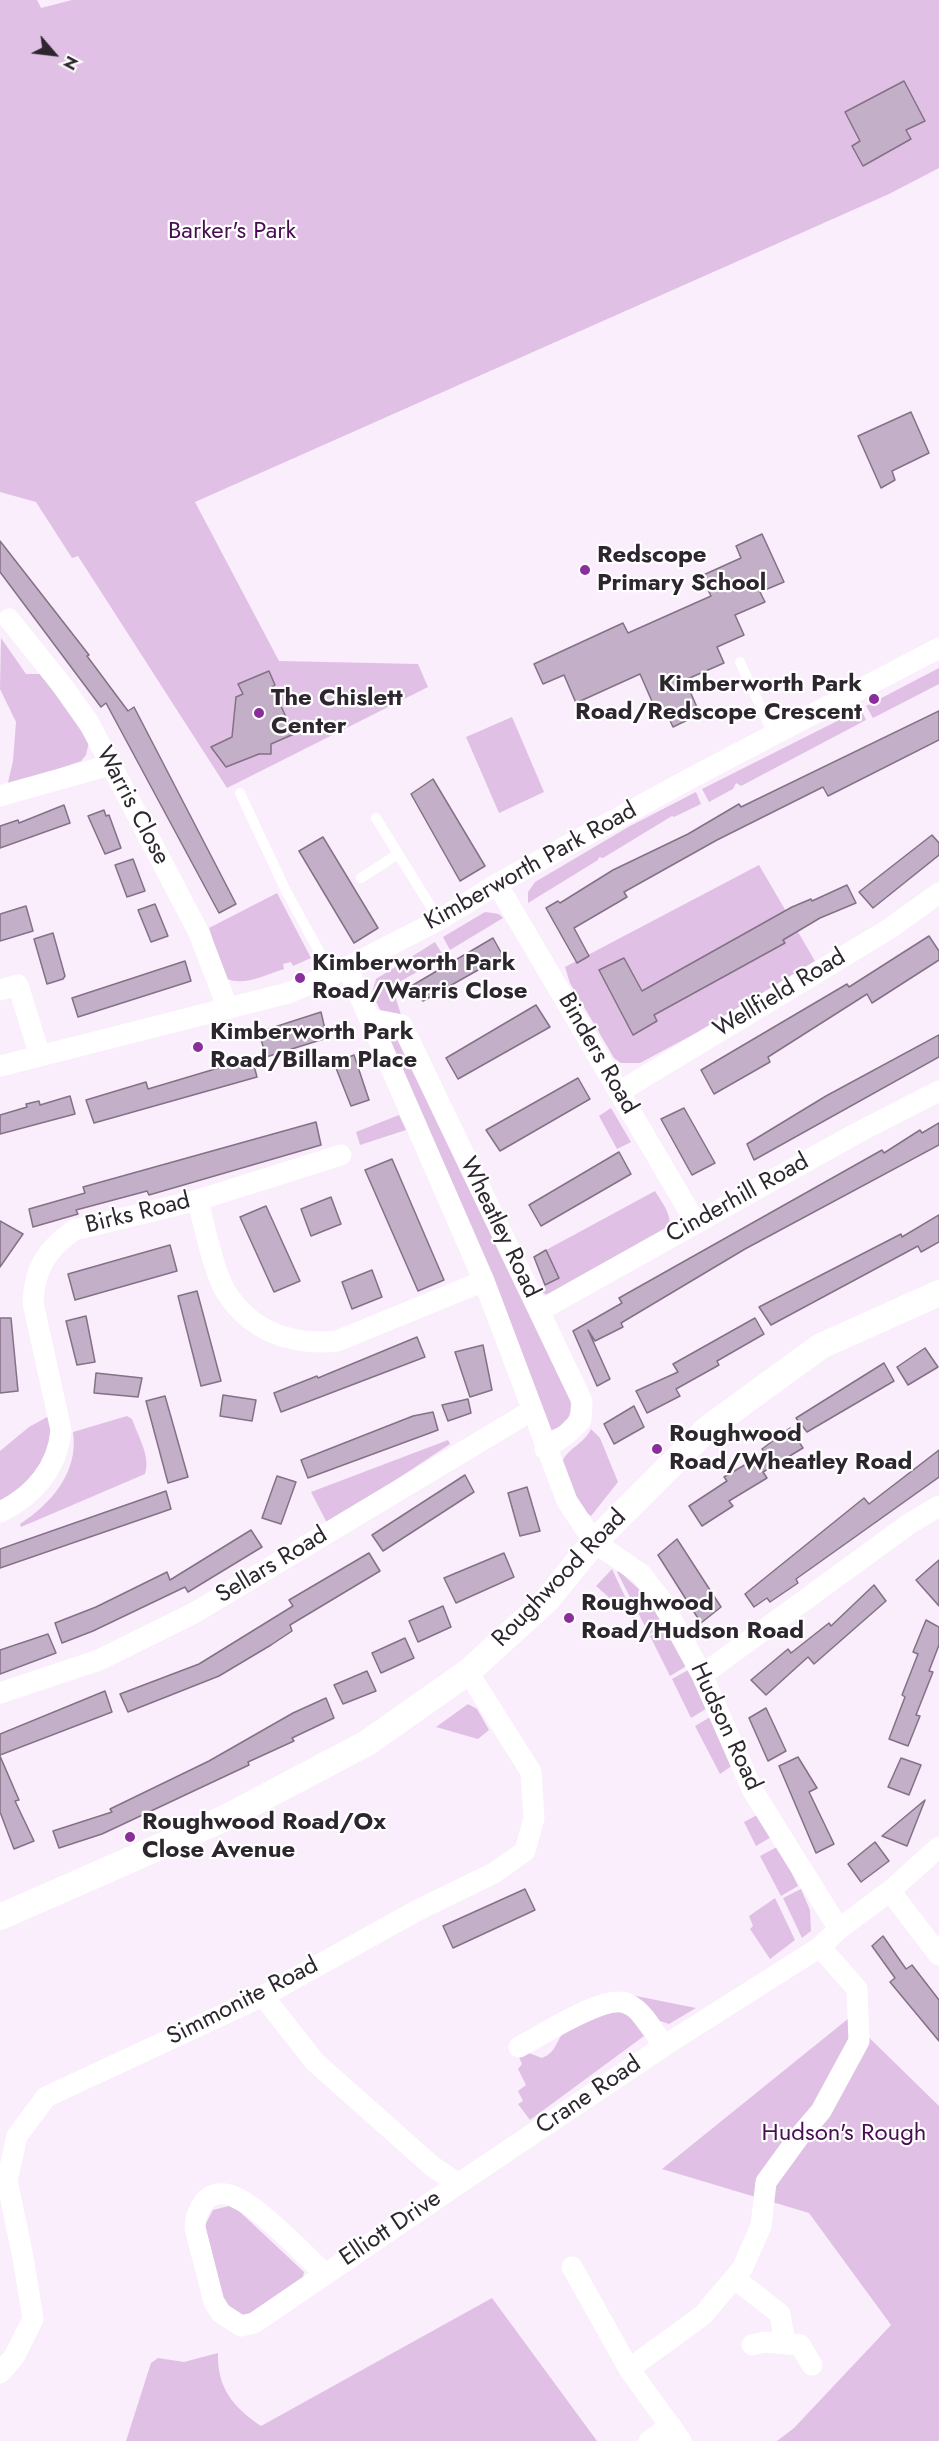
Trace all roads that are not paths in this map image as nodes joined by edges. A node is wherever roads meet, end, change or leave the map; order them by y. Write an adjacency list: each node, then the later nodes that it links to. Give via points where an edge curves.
1 (9, 619): 5 (street, Warris Close, via 65,689)
2 (939, 648): 4 (street, Kimberworth Park Road)
3 (740, 662): 4 (lane)
4 (773, 734): 11 (street, Kimberworth Park Road)
5 (110, 765): 7 (street); 16 (street, Warris Close, via 199,933)
6 (240, 793): 14 (lane, via 286,891)
7 (0, 796)
8 (376, 818): 9 (lane)
9 (398, 854): 10 (lane); 13 (lane)
10 (361, 878)
11 (497, 884): 13 (street, Kimberworth Park Road); 21 (street, Binders Road)
12 (939, 893): 21 (street, Wellfield Road, via 889,929)
13 (439, 920): 14 (street, Kimberworth Park Road)
14 (340, 971): 16 (street, Kimberworth Park Road, via 288,993); 17 (street, Wheatley Road)
15 (0, 990): 18 (street, via 18,985)
16 (228, 1009): 18 (street, Kimberworth Park Road)
17 (371, 1018): 25 (street, Wheatley Road); 27 (street, Wheatley Road, via 402,1025)
18 (40, 1056): 19 (street, Kimberworth Park Road)
19 (0, 1066)
20 (939, 1091): 24 (street, Cinderhill Road)
21 (619, 1092): 24 (street, Binders Road)
22 (341, 1155): 23 (street, Birks Road)
23 (198, 1200): 25 (street, via 226,1292 251,1319 284,1339 314,1344 337,1341); 31 (street, Birks Road, via 74,1230 57,1242 40,1264 33,1283 33,1303 60,1446 37,1486 17,1504)
24 (696, 1223): 27 (street, Cinderhill Road)
25 (484, 1281): 28 (street, Wheatley Road)
26 (939, 1293): 32 (street, Roughwood Road, via 821,1346 706,1429)
27 (539, 1311): 29 (street, Wheatley Road, via 582,1401 581,1420)
28 (531, 1411): 29 (street, Wheatley Road); 35 (street, Sellars Road, via 194,1612 99,1660)
29 (545, 1449): 32 (street, Wheatley Road, via 567,1501)
30 (939, 1506): 34 (street)
31 (0, 1512)
32 (594, 1542): 33 (street, Roughwood Road, via 547,1600); 34 (street, Hudson Road, via 641,1574 661,1600)
33 (468, 1672): 38 (street, Roughwood Road, via 367,1743 234,1814); 42 (street, Simmonite Road, via 531,1772 534,1818 525,1851 494,1873 418,1910)
34 (702, 1675): 39 (street, Hudson Road, via 753,1791)
35 (0, 1694)
36 (939, 1847): 37 (street, Crane Road)
37 (890, 1891): 39 (street, Crane Road); 41 (street)
38 (0, 1917)
39 (839, 1929): 40 (street, Crane Road)
40 (820, 1947): 43 (street, Crane Road); 48 (street, via 857,1989 859,2041 821,2111 766,2182 761,2226)
41 (939, 1955)
42 (263, 1996): 45 (street, via 315,2062 432,2166); 53 (street, Simmonite Road, via 46,2097 16,2136 7,2181 33,2319 14,2357)
43 (664, 2046): 44 (street, via 641,2015 629,2004 617,2001 600,2005); 45 (street, Crane Road)
44 (519, 2047)
45 (458, 2184): 47 (street, Elliott Drive)
46 (572, 2267): 52 (street)
47 (324, 2273): 47 (street, Elliott Drive, via 254,2323 241,2326 220,2313 214,2302 195,2217 207,2198 229,2195 265,2219)
48 (734, 2278): 49 (street, via 780,2314); 52 (street, via 704,2315)
49 (785, 2343): 50 (street); 51 (street, via 800,2345)
50 (752, 2345)
51 (812, 2365)
52 (629, 2369): 54 (street)
53 (0, 2373)
54 (676, 2434): 55 (street)
55 (649, 2441)

